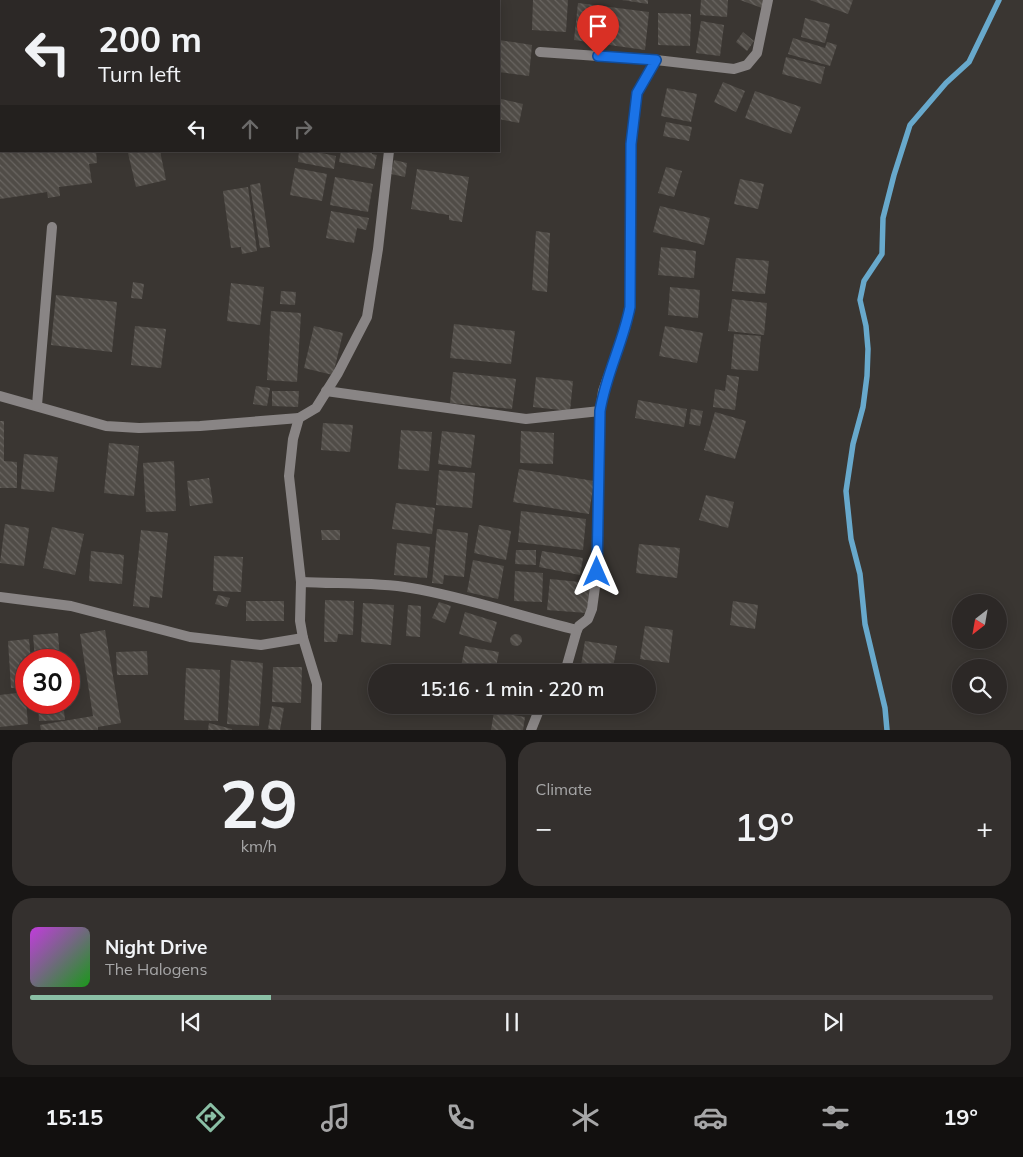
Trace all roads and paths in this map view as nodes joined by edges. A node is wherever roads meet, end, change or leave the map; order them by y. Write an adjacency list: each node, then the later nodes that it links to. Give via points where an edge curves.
1 (768, 0): 3 (street, via 757,52 747,65 734,70)
2 (540, 52): 3 (street)
3 (656, 60): 9 (street, via 637,93 631,144 630,307 626,329 603,391)
4 (389, 152): 6 (street, via 367,317)
5 (52, 227): 8 (street)
6 (326, 391): 9 (street, via 526,419); 10 (street, via 316,408)
7 (0, 396): 8 (street)
8 (37, 405): 10 (street, via 106,426 139,428)
9 (600, 411): 13 (street, via 597,572 592,609 588,619)
10 (299, 418): 11 (street, via 289,476)
11 (300, 582): 13 (street, via 412,588); 14 (street)
12 (0, 596): 14 (street, via 71,606 190,637 261,645)
13 (577, 630): 15 (street)
14 (303, 638): 17 (street, via 318,684)
15 (567, 664)
16 (537, 714): 18 (street)
17 (316, 730)
18 (531, 730)

